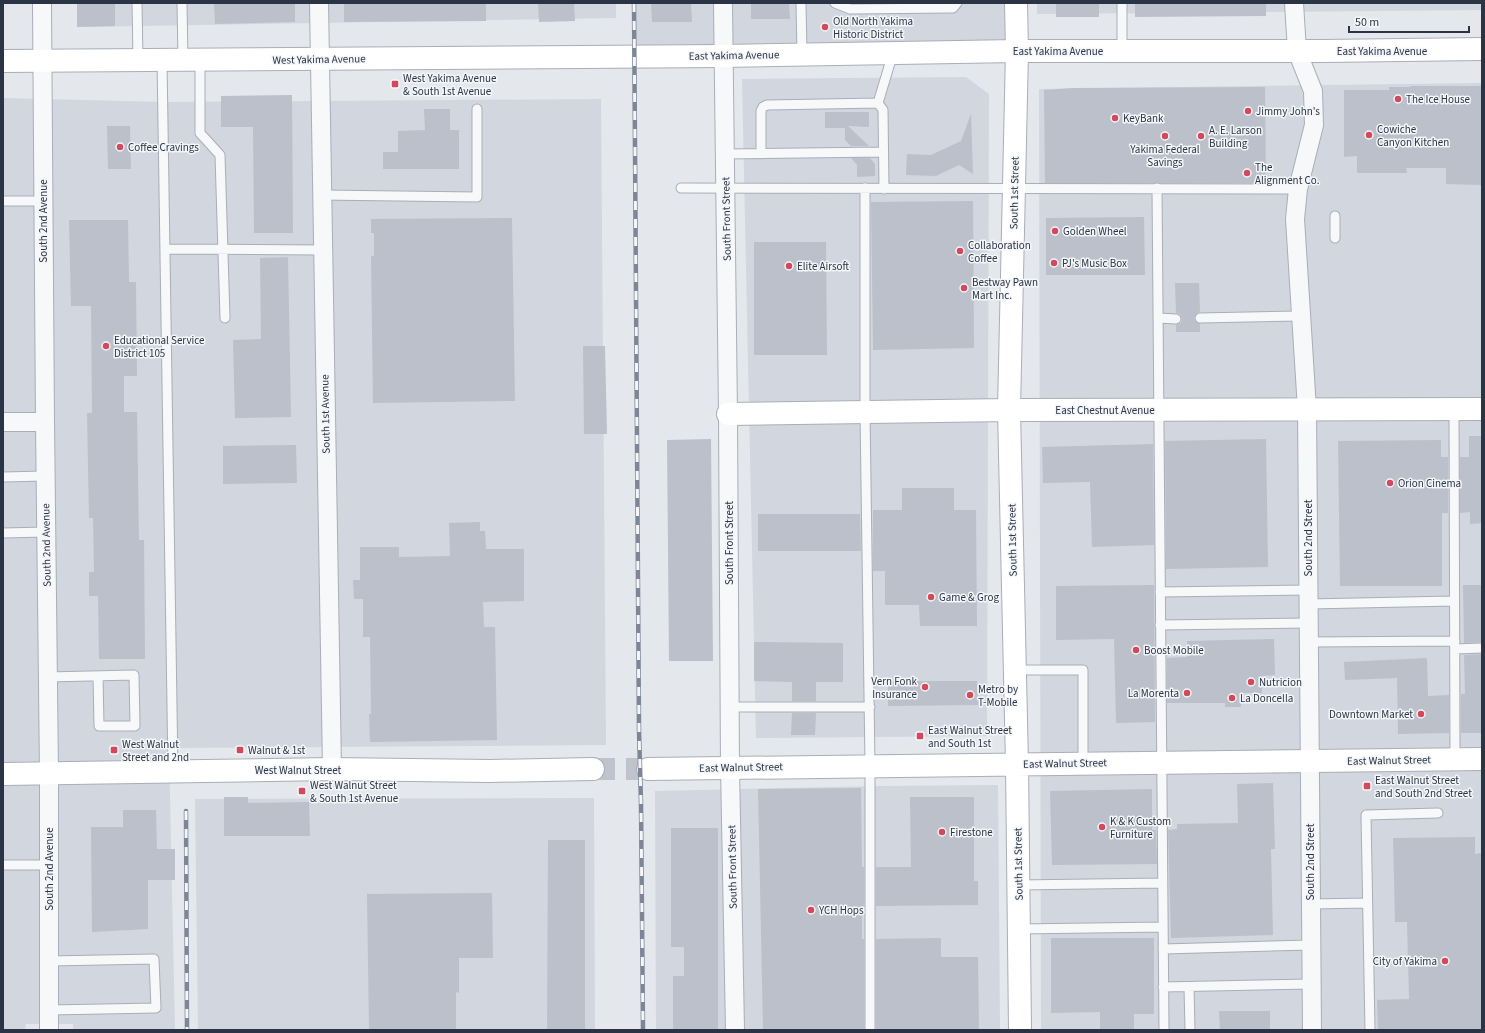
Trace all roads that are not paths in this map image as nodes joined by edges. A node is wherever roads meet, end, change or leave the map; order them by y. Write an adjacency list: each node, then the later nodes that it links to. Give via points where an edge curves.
1 (42, 3): 22 (street, South 2nd Avenue)
2 (137, 3): 23 (lane)
3 (182, 3): 24 (lane)
4 (319, 3): 21 (street, South 1st Avenue)
5 (723, 3): 20 (street, South Front Street)
6 (801, 3): 18 (lane)
7 (836, 3): 12 (lane, via 850,9)
8 (957, 3): 12 (lane, via 953,8)
9 (1016, 3): 14 (main road, South 1st Street)
10 (1122, 3): 15 (lane)
11 (1294, 3): 16 (street, South 2nd Street)
12 (856, 6)
13 (1482, 49): 16 (main road, East Yakima Avenue)
14 (1017, 51): 15 (main road, East Yakima Avenue); 17 (main road, East Yakima Avenue); 36 (main road, South 1st Street)
15 (1122, 51): 16 (main road, East Yakima Avenue)
16 (1298, 51): 37 (street, South 2nd Street, via 1313,91 1314,125)
17 (893, 53): 18 (main road, East Yakima Avenue); 26 (lane)
18 (802, 54): 20 (main road, East Yakima Avenue)
19 (634, 56): 20 (main road, East Yakima Avenue); 21 (main road, West Yakima Avenue)
20 (724, 56): 29 (street, South Front Street)
21 (319, 59): 24 (main road, West Yakima Avenue); 38 (street, South 1st Avenue)
22 (42, 60): 23 (main road, West Yakima Avenue); 25 (main road, West Yakima Avenue); 40 (street, South 2nd Avenue)
23 (138, 60): 24 (main road, West Yakima Avenue)
24 (182, 60): 43 (lane); 44 (lane, via 200,134 220,155)
25 (3, 61)
26 (878, 103): 28 (lane, via 883,110); 30 (lane, via 763,107)
27 (478, 109): 38 (lane, via 477,196)
28 (883, 152): 30 (lane); 34 (lane)
29 (725, 154): 30 (lane); 32 (street, South Front Street)
30 (761, 154)
31 (681, 188): 32 (lane)
32 (725, 188): 33 (lane); 57 (street, South Front Street)
33 (865, 188): 34 (lane); 56 (lane)
34 (884, 188): 36 (lane)
35 (1157, 188): 36 (lane); 37 (lane); 48 (lane)
36 (1014, 189): 54 (main road, South 1st Street)
37 (1298, 189): 46 (street, South 2nd Street, via 1296,223)
38 (321, 195): 45 (street, South 1st Avenue)
39 (3, 201): 40 (lane)
40 (43, 201): 59 (street, South 2nd Avenue)
41 (1335, 216): 42 (lane)
42 (1335, 238)
43 (165, 249): 44 (lane); 88 (lane)
44 (223, 249): 45 (lane); 47 (lane)
45 (322, 250): 85 (street, South 1st Avenue)
46 (1301, 316): 49 (lane); 51 (street, South 2nd Street)
47 (225, 318)
48 (1158, 318): 50 (lane); 55 (lane)
49 (1200, 318)
50 (1176, 319)
51 (1306, 409): 52 (main road, East Chestnut Avenue); 55 (main road, East Chestnut Avenue); 65 (street, South 2nd Street)
52 (1454, 409): 53 (main road, East Chestnut Avenue); 66 (lane)
53 (1482, 409)
54 (1010, 410): 55 (main road, East Chestnut Avenue); 56 (main road, East Chestnut Avenue); 72 (main road, South 1st Street)
55 (1160, 410): 64 (lane)
56 (865, 412): 57 (main road, East Chestnut Avenue); 76 (lane)
57 (728, 414): 75 (street, South Front Street)
58 (3, 422): 59 (street)
59 (44, 422): 60 (street, South 2nd Avenue)
60 (45, 476): 61 (lane); 62 (street, South 2nd Avenue)
61 (3, 477)
62 (46, 532): 63 (lane); 74 (street, South 2nd Avenue)
63 (3, 533)
64 (1160, 592): 65 (lane); 68 (lane)
65 (1308, 597): 66 (lane); 67 (street, South 2nd Street)
66 (1454, 601): 70 (lane)
67 (1308, 623): 68 (lane); 69 (street, South 2nd Street)
68 (1160, 625): 81 (lane)
69 (1309, 642): 70 (lane); 79 (street, South 2nd Street)
70 (1455, 645): 71 (lane); 78 (lane)
71 (1482, 648)
72 (1015, 670): 80 (lane, via 1083,670); 82 (main road, South 1st Street)
73 (98, 676): 73 (lane, via 99,726 135,726 134,675); 74 (lane)
74 (47, 677): 90 (street, South 2nd Avenue)
75 (729, 707): 76 (lane); 84 (street, South Front Street)
76 (870, 707): 83 (lane)
77 (1482, 759): 78 (main road, East Walnut Street)
78 (1455, 760): 79 (main road, East Walnut Street)
79 (1310, 761): 81 (main road, East Walnut Street); 97 (street, South 2nd Street)
80 (1083, 763): 81 (main road, East Walnut Street); 82 (main road, East Walnut Street)
81 (1161, 763): 94 (lane)
82 (1017, 764): 83 (main road, East Walnut Street); 95 (main road, South 1st Street)
83 (870, 766): 84 (main road, East Walnut Street); 109 (lane)
84 (730, 767): 87 (main road, East Walnut Street); 108 (street, South Front Street)
85 (332, 769): 86 (main road, West Walnut Street); 88 (main road, West Walnut Street)
86 (593, 769)
87 (648, 769)
88 (173, 771): 90 (main road, West Walnut Street)
89 (3, 774): 90 (main road, West Walnut Street)
90 (49, 774): 93 (street, South 2nd Avenue)
91 (1438, 813): 96 (lane, via 1366,815)
92 (3, 865): 93 (lane)
93 (49, 865): 102 (street, South 2nd Avenue)
94 (1162, 882): 95 (lane); 98 (lane)
95 (1018, 885): 99 (main road, South 1st Street)
96 (1368, 903): 97 (lane); 114 (lane)
97 (1311, 904): 100 (street, South 2nd Street)
98 (1163, 927): 99 (lane); 101 (lane)
99 (1019, 929): 110 (main road, South 1st Street)
100 (1311, 945): 101 (lane); 103 (street, South 2nd Street)
101 (1163, 948): 104 (lane)
102 (49, 961): 106 (street, South 2nd Avenue); 106 (lane, via 154,959 156,1008)
103 (1311, 984): 105 (lane); 113 (street, South 2nd Street)
104 (1163, 987): 105 (lane); 111 (lane)
105 (1189, 987): 112 (lane)
106 (49, 1010): 107 (street, South 2nd Avenue)
107 (49, 1030)
108 (735, 1030)
109 (870, 1030)
110 (1020, 1030)
111 (1164, 1030)
112 (1190, 1030)
113 (1312, 1030)
114 (1370, 1030)

